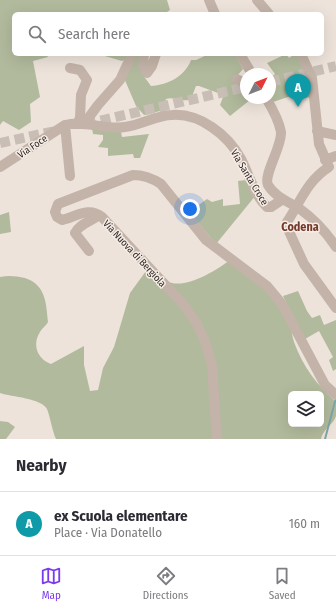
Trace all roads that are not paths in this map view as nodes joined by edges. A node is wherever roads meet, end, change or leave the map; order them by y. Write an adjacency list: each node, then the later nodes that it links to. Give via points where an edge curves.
1 (208, 0): 3 (street)
2 (257, 0): 4 (street)
3 (214, 12)
4 (267, 12)
5 (131, 56): 13 (street, via 120,80)
6 (144, 56): 7 (street, via 143,66 148,73)
7 (155, 56)
8 (241, 56): 11 (street)
9 (303, 56): 15 (street, via 312,78)
10 (70, 68): 13 (street, via 80,70 87,80 81,95)
11 (248, 68)
12 (269, 104): 21 (street, via 281,132 278,152 270,168 267,182)
13 (80, 124): 14 (street, Via Santa Croce); 21 (street, Via Santa Croce, via 116,129 173,114 197,118 208,124 229,143 241,158 249,178 267,207)
14 (65, 125): 19 (street, Via Foce); 20 (street)
15 (317, 131): 16 (street); 18 (street)
16 (336, 135)
17 (336, 156): 18 (street)
18 (327, 164): 22 (street, via 309,184)
19 (0, 167)
20 (70, 176)
21 (282, 199): 22 (street)
22 (298, 208): 24 (street, via 315,222); 26 (street, via 287,222 287,227 304,264)
23 (99, 215): 25 (street, via 78,227 75,233); 27 (street, Via Nuova di Bergiola, via 87,212 62,220 55,212 56,206 61,203 133,175 150,177 161,184 206,240 268,286 290,318 325,385); 28 (street, Via Nuova di Bergiola, via 183,304 196,322 212,366)
24 (336, 247)
25 (89, 251)
26 (336, 308)
27 (336, 395)
28 (217, 439)

